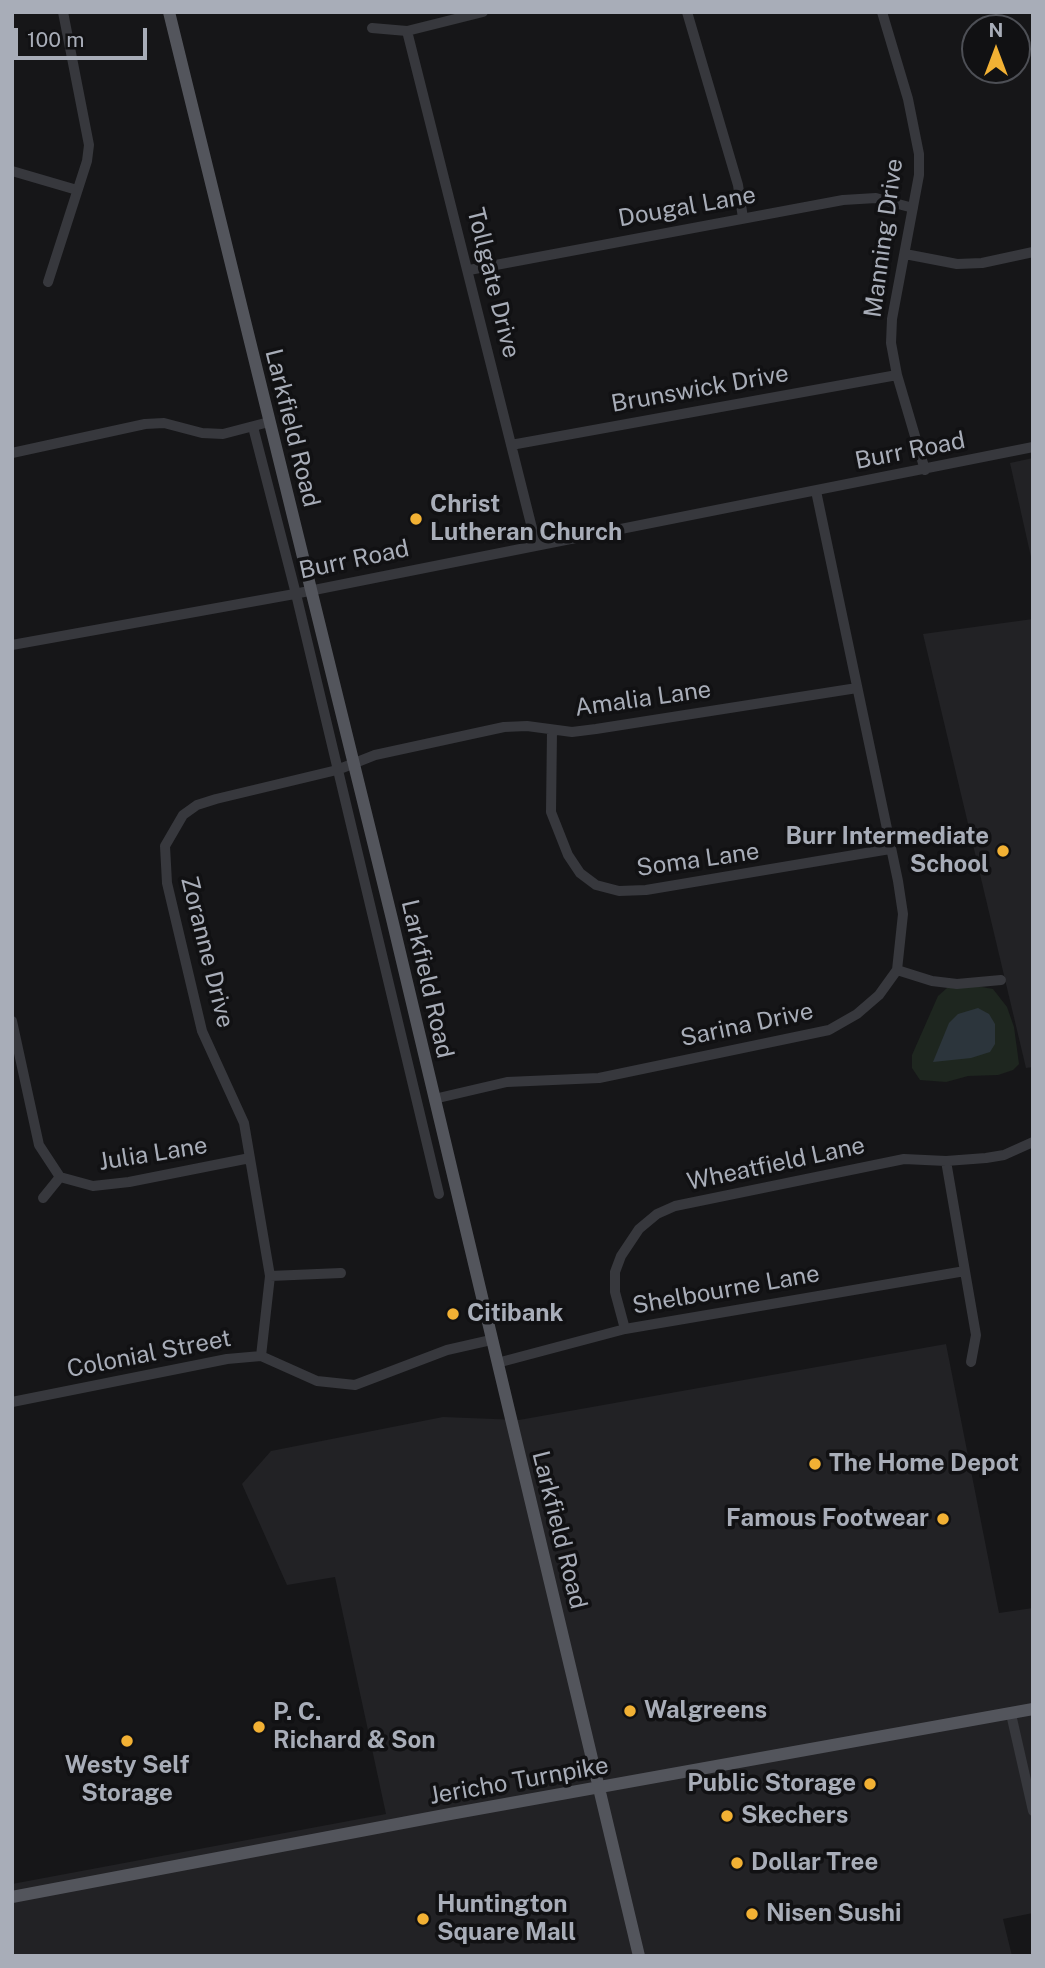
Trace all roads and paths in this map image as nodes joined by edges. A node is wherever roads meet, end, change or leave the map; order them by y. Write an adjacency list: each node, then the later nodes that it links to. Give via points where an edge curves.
1 (62, 12): 9 (street, via 88,129 87,161)
2 (169, 12): 17 (main road, Larkfield Road)
3 (483, 12): 7 (street)
4 (687, 12): 11 (street, via 738,185)
5 (882, 12): 10 (street, Manning Drive, via 919,154)
6 (372, 29): 7 (street)
7 (407, 31): 14 (street, Tollgate Drive)
8 (12, 171): 9 (street)
9 (76, 190): 15 (street)
10 (913, 208): 11 (street, Dougal Lane, via 876,198); 13 (street, Manning Drive)
11 (743, 218): 14 (street, Dougal Lane)
12 (1033, 252): 13 (street, via 957,264)
13 (905, 254): 16 (street, Manning Drive, via 892,319)
14 (469, 270): 19 (street, Tollgate Drive)
15 (48, 282)
16 (897, 375): 19 (street, Brunswick Drive); 22 (street, Manning Drive)
17 (269, 422): 18 (street); 25 (main road, Larkfield Road)
18 (253, 427): 21 (street, via 223,434 145,424); 26 (street, Larkfield Road)
19 (511, 445): 24 (street, Tollgate Drive)
20 (1033, 447): 22 (street, Burr Road)
21 (12, 453)
22 (925, 470): 23 (street, Burr Road)
23 (816, 491): 24 (street, Burr Road); 28 (street)
24 (536, 544): 25 (street, Burr Road)
25 (310, 590): 26 (street, Burr Road); 30 (main road, Larkfield Road)
26 (296, 594): 27 (street, Burr Road); 31 (street, Larkfield Road)
27 (12, 645)
28 (857, 688): 29 (street, Amalia Lane, via 596,729); 32 (street)
29 (552, 731): 30 (street, Amalia Lane, via 505,727); 32 (street, Soma Lane, via 551,813 579,873 596,885 619,891 646,890)
30 (353, 763): 31 (street, Zoranne Drive); 36 (main road, Larkfield Road)
31 (337, 770): 38 (street, Zoranne Drive, via 197,805 183,815 165,846 167,883 194,1004 244,1123); 41 (street, Larkfield Road)
32 (890, 849): 33 (street, via 903,914)
33 (897, 970): 34 (street, via 957,984); 36 (street, Sarina Drive, via 872,1002 829,1030 599,1078 507,1082)
34 (1001, 980)
35 (12, 1021): 40 (street, via 39,1145)
36 (434, 1100): 47 (main road, Larkfield Road)
37 (1033, 1142): 39 (street, Wheatfield Lane, via 1004,1155)
38 (250, 1158): 40 (street, Julia Lane, via 129,1182 93,1185); 45 (street, Zoranne Drive)
39 (946, 1161): 43 (street); 46 (street, Wheatfield Lane, via 904,1159 675,1206 657,1214 629,1242 615,1272)
40 (60, 1177): 42 (street)
41 (439, 1194)
42 (43, 1198)
43 (965, 1271): 46 (street, Shelbourne Lane); 49 (street, via 976,1335)
44 (341, 1273): 45 (street)
45 (270, 1276): 48 (street, Zoranne Drive)
46 (625, 1329): 50 (street, Shelbourne Lane)
47 (491, 1340): 48 (street, Colonial Street, via 447,1350 355,1385 317,1381); 50 (main road, Larkfield Road)
48 (261, 1356): 51 (street, Colonial Street)
49 (971, 1362)
50 (497, 1363): 54 (main road, Larkfield Road)
51 (12, 1402)
52 (1033, 1709): 53 (main road, Jericho Turnpike)
53 (1011, 1714): 54 (main road, Jericho Turnpike); 55 (street)
54 (600, 1789): 56 (main road, Jericho Turnpike); 57 (main road, Larkfield Road)
55 (1033, 1811)
56 (12, 1897)
57 (639, 1956)

